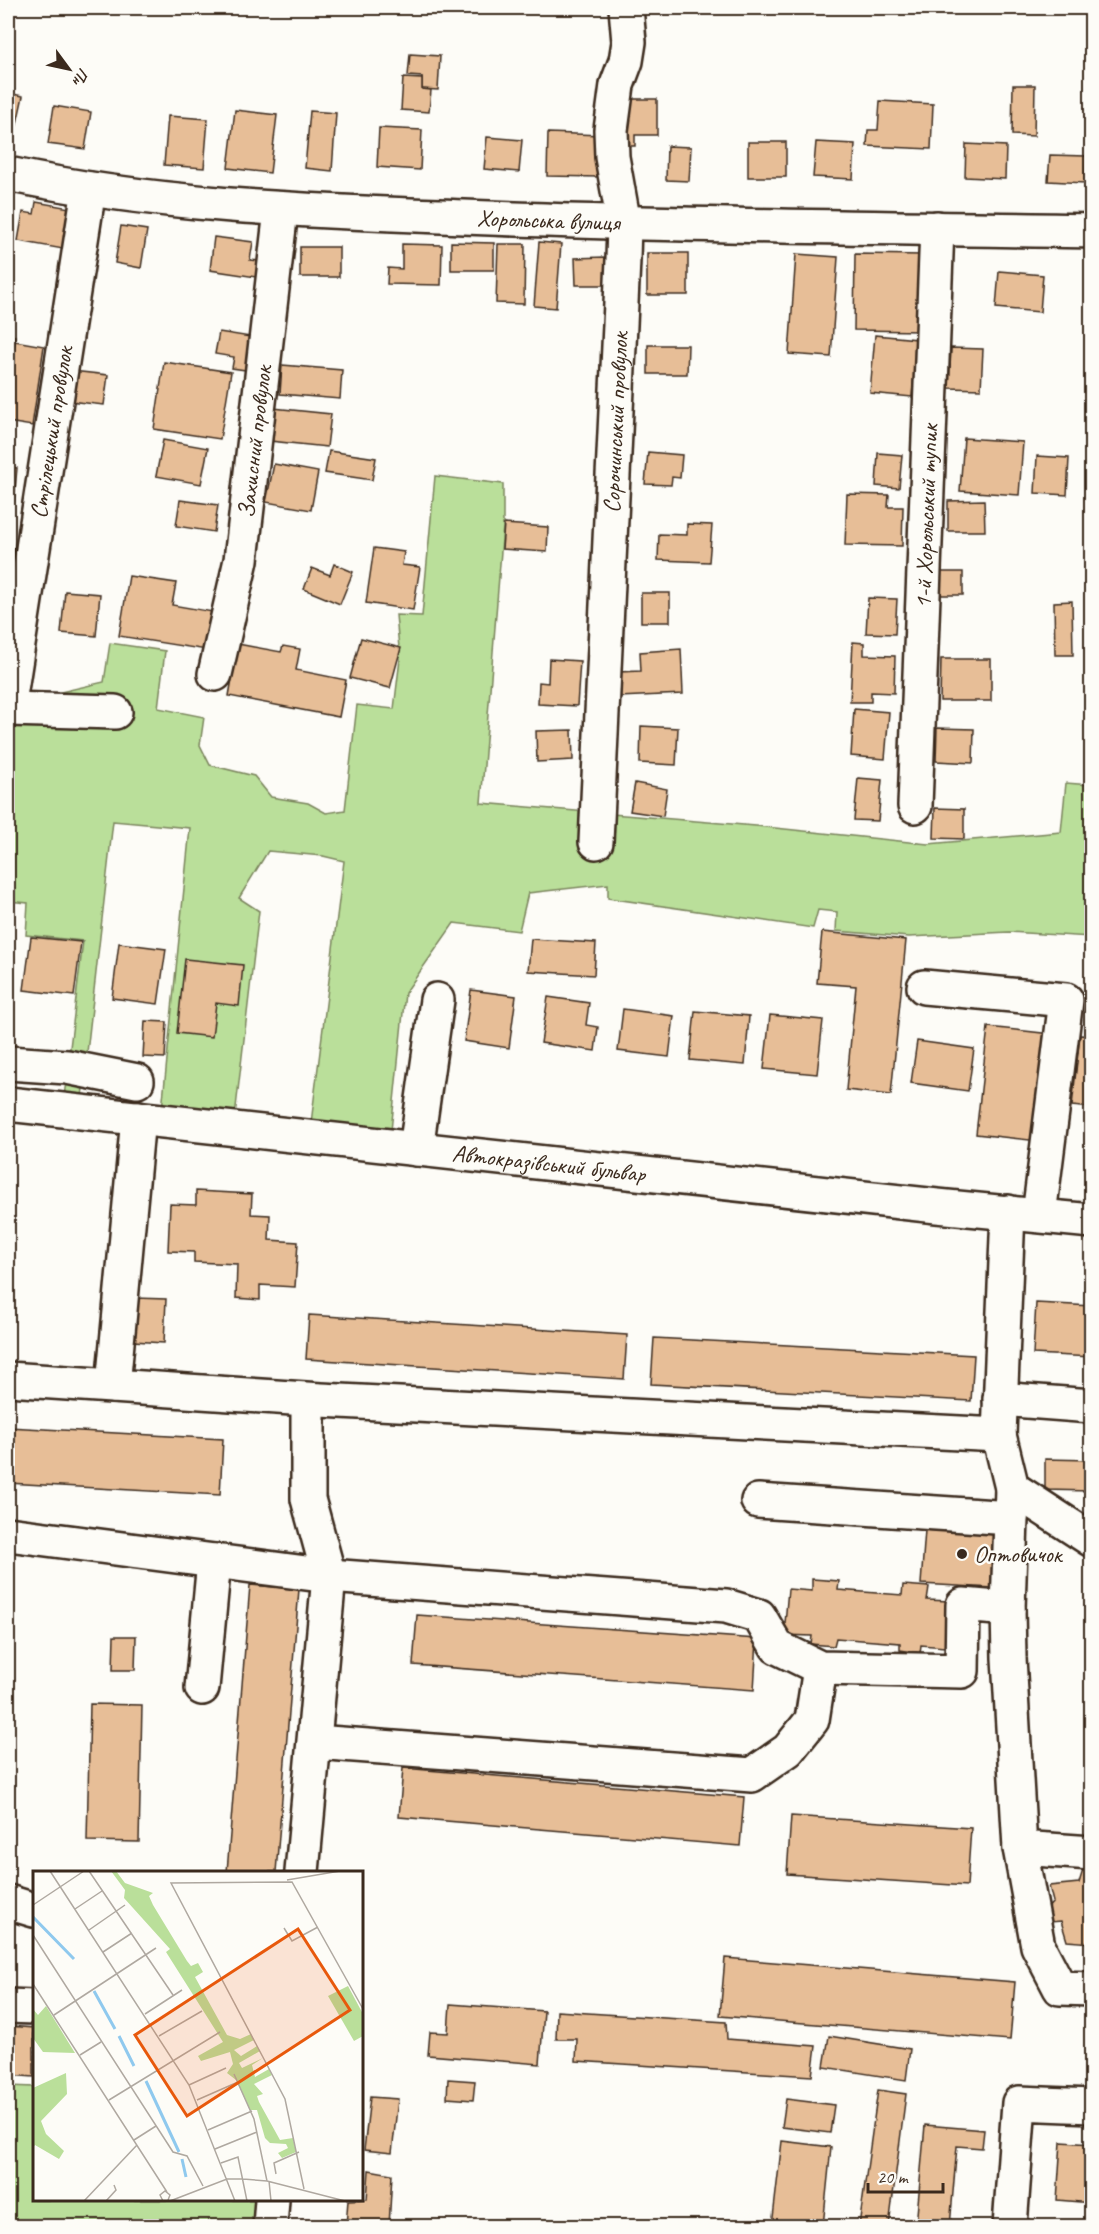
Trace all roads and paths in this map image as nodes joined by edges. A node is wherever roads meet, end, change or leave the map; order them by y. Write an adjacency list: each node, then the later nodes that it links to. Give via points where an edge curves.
1 (626, 8): 5 (street, Сорочинський провулок, via 629,42 617,85 611,130)
2 (8, 174): 3 (street, Хорольська вулиця)
3 (89, 189): 4 (street, Хорольська вулиця); 9 (street, Стрілецький провулок)
4 (280, 210): 5 (street, Хорольська вулиця); 8 (street, Захисний провулок, via 241,560)
5 (624, 224): 6 (street, Хорольська вулиця); 12 (street, Сорочинський провулок)
6 (937, 228): 7 (street, Хорольська вулиця); 11 (street, 1-й Хорольський тупик)
7 (1092, 231)
8 (215, 674)
9 (8, 709): 10 (street)
10 (115, 712)
11 (915, 806)
12 (596, 842)
13 (924, 987): 20 (street, via 1066,1000)
14 (436, 1000): 19 (street)
15 (8, 1063): 16 (street, via 67,1067)
16 (137, 1081)
17 (8, 1104): 18 (street, Автокразівський бульвар)
18 (138, 1118): 19 (street, Автокразівський бульвар); 23 (street)
19 (416, 1149): 20 (street, Автокразівський бульвар)
20 (1023, 1214): 21 (street, Автокразівський бульвар); 25 (street)
21 (1092, 1221)
22 (8, 1379): 23 (street)
23 (113, 1386): 24 (street)
24 (308, 1400): 27 (street); 33 (street, via 308,1499)
25 (1000, 1400): 26 (street); 27 (street)
26 (1092, 1406)
27 (999, 1435): 29 (street)
28 (758, 1501): 29 (street)
29 (1012, 1503): 31 (street); 34 (street)
30 (8, 1534): 32 (street)
31 (1092, 1540)
32 (214, 1561): 33 (street); 36 (street)
33 (329, 1576): 35 (street, via 726,1606 759,1616 777,1647); 37 (street)
34 (1008, 1609): 35 (street, via 963,1605 962,1671); 38 (street)
35 (820, 1668): 37 (street, via 812,1720 788,1750 752,1775)
36 (202, 1688)
37 (315, 1742): 40 (street)
38 (1020, 1848): 39 (street); 43 (street, via 1038,1946 1060,1988)
39 (1092, 1853)
40 (302, 1871)
41 (8, 1902): 42 (street)
42 (33, 1910)
43 (1092, 1989)
44 (8, 2006): 45 (street)
45 (33, 2007)
46 (1092, 2106): 49 (street, via 1019,2103)
47 (272, 2201): 48 (street)
48 (270, 2226)
49 (1010, 2226)

